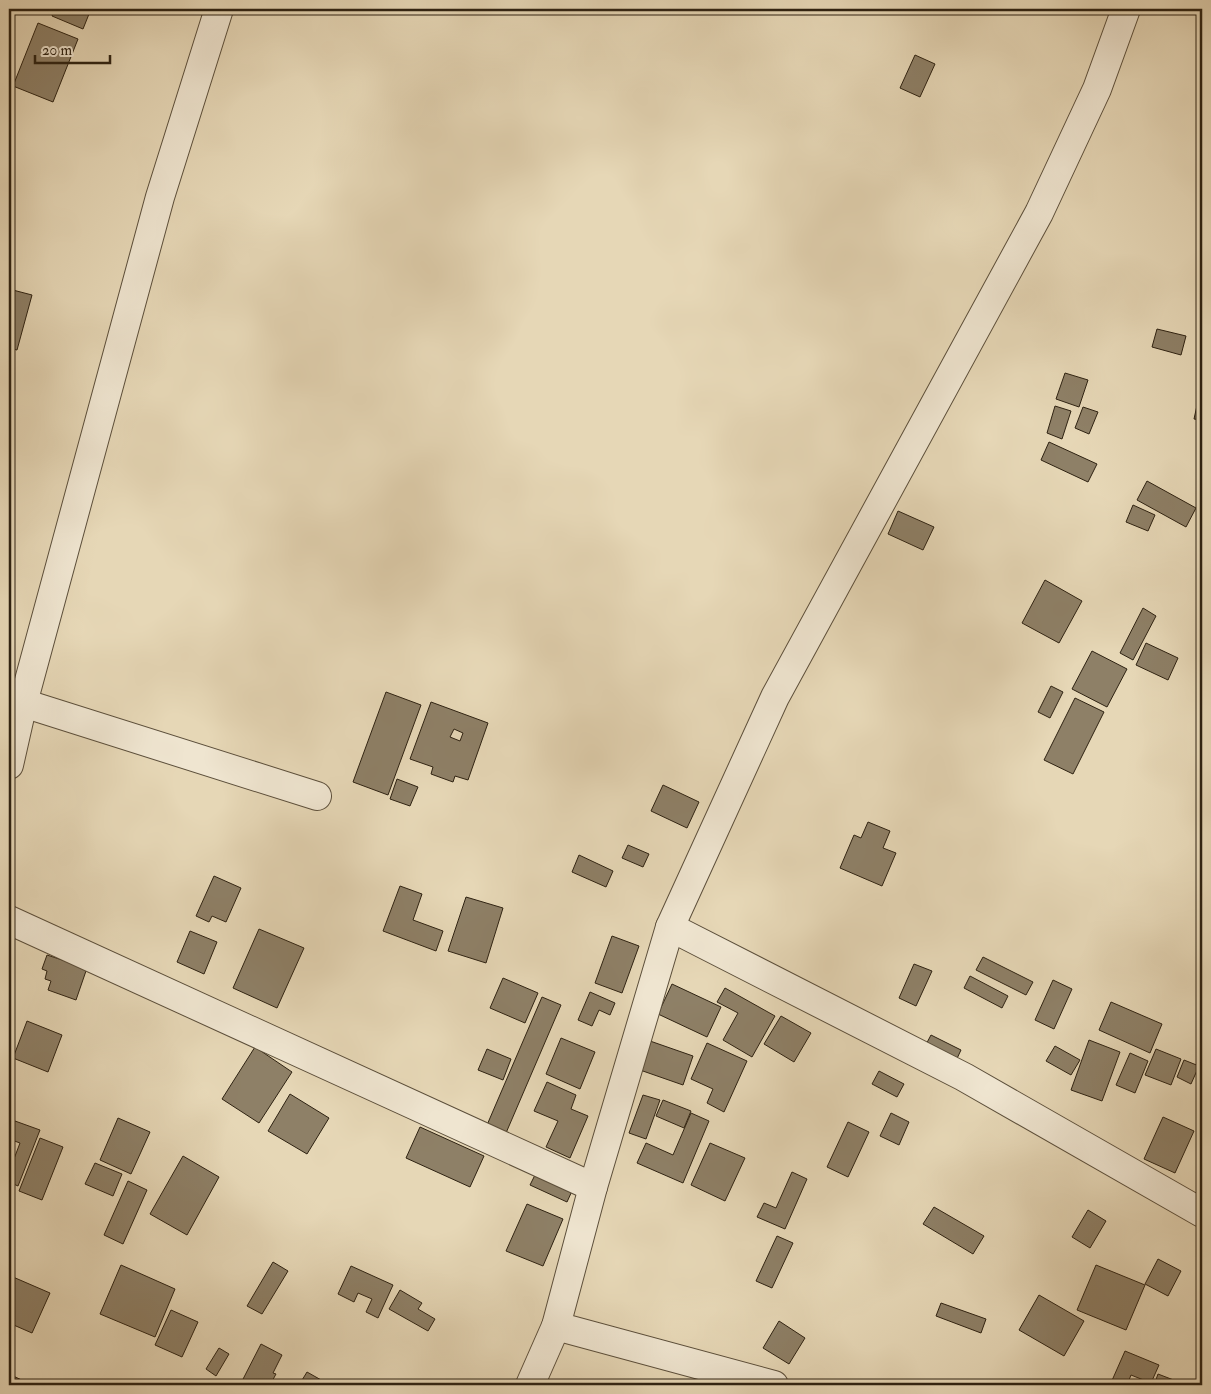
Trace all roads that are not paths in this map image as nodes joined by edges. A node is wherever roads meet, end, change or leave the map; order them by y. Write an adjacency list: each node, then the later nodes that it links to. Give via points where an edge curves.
1 (219, 9): 3 (street, via 160,197)
2 (1126, 9): 7 (street, via 1098,89 1039,213 774,697)
3 (23, 703): 4 (street); 5 (street)
4 (9, 765)
5 (317, 796)
6 (9, 920): 8 (street)
7 (670, 927): 8 (street); 9 (street, via 964,1077)
8 (593, 1188): 10 (street)
9 (1202, 1213)
10 (556, 1326): 11 (street); 12 (street)
11 (530, 1385)
12 (774, 1385)

